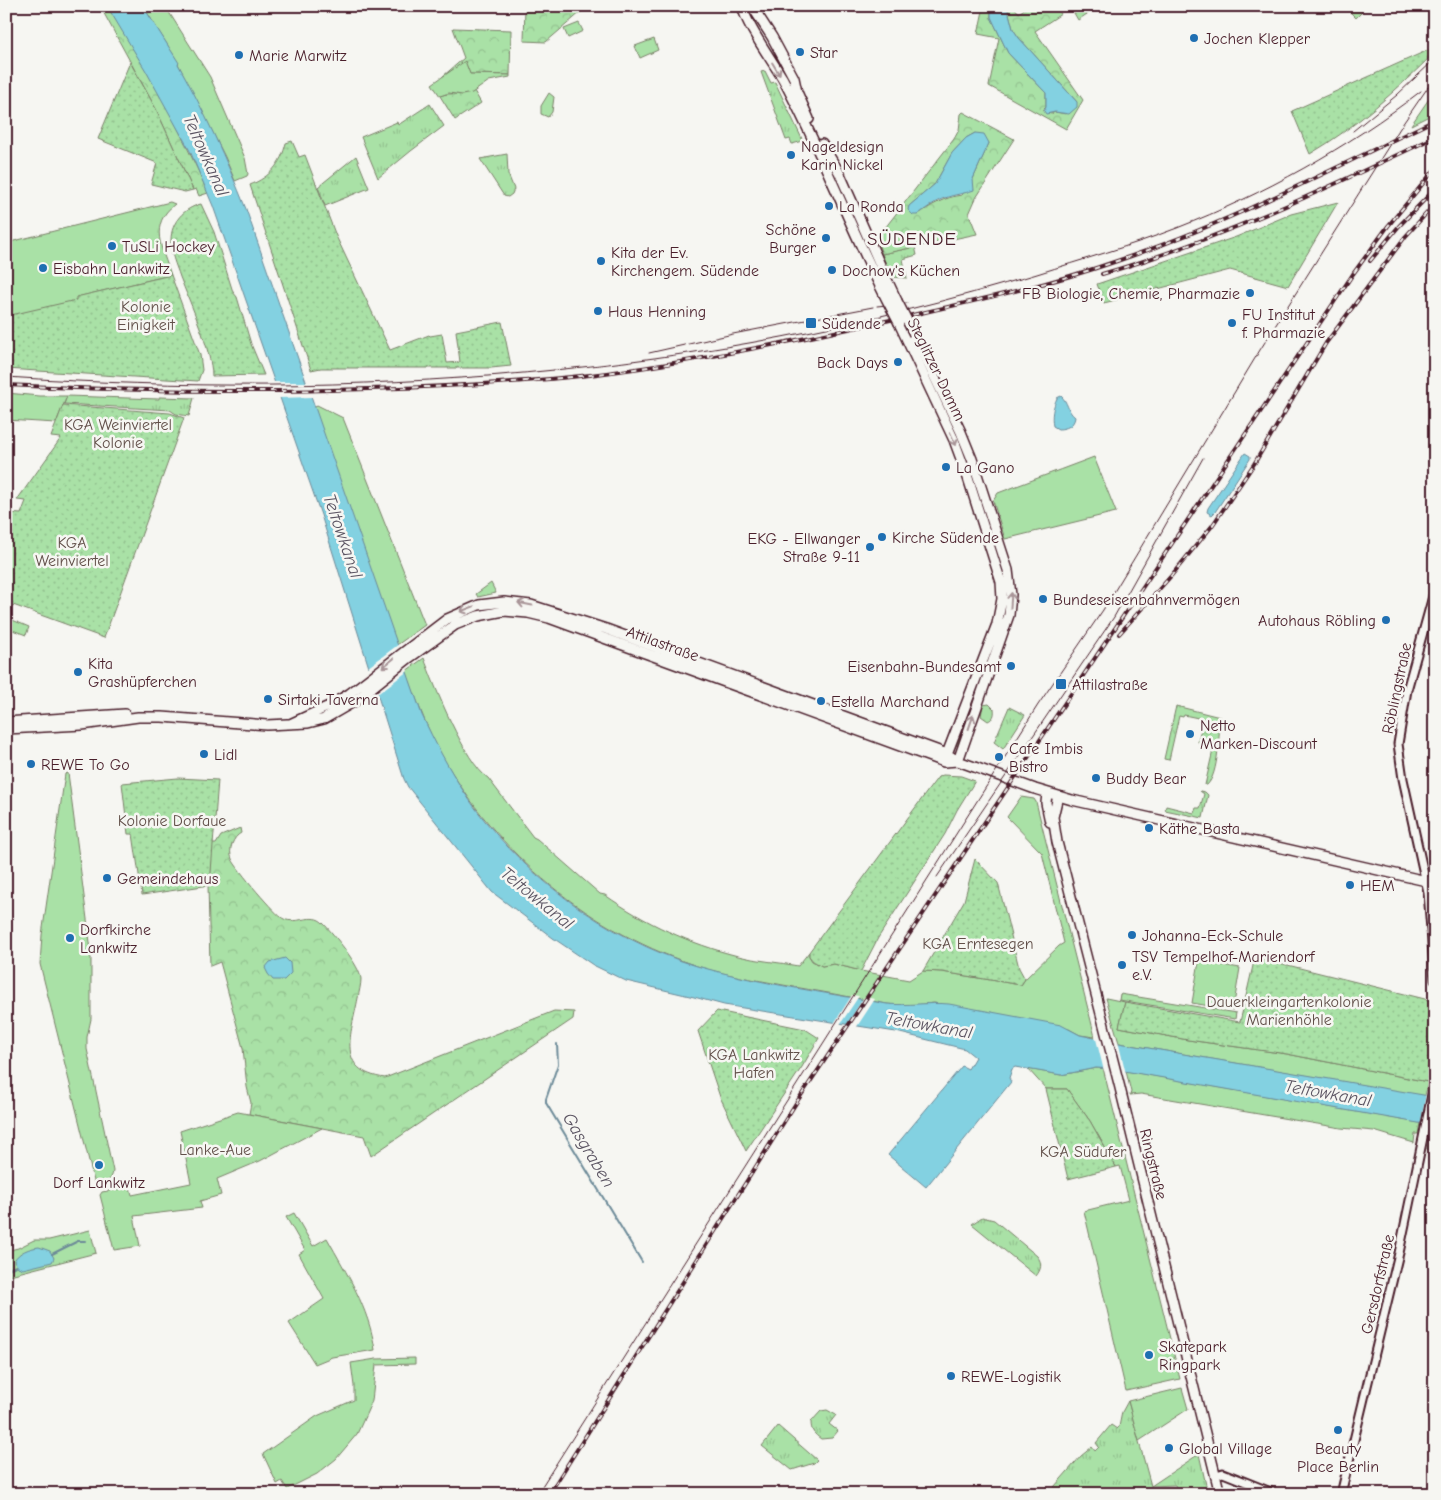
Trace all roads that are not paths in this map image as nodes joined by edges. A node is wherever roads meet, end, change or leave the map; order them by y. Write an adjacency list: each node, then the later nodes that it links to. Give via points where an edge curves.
1 (743, 6): 3 (main road, Steglitzer Damm, one-way to 3, via 742,10 798,108)
2 (752, 6): 3 (main road, Steglitzer Damm, via 794,78 800,100 839,172)
3 (893, 302): 11 (main road, Steglitzer Damm, one-way to 11, bridge, via 904,334 958,450 1002,586 997,624); 12 (main road, Steglitzer Damm, one-way to 3, bridge, via 1009,615 1011,587 961,432 914,334)
4 (1435, 590): 16 (street, Röblingstraße, via 1407,690 1398,744 1402,779)
5 (504, 606): 6 (main road, Attilastraße, via 455,625); 6 (main road, Attilastraße, one-way to 6, via 479,605 447,618); 11 (main road, Attilastraße, via 604,633)
6 (420, 646): 9 (main road, one-way to 9, via 335,702); 9 (main road, via 362,696 324,719 308,724)
7 (138, 717): 8 (main road, via 124,714); 9 (main road); 10 (main road, via 82,725)
8 (6, 722)
9 (290, 724)
10 (6, 729)
11 (945, 758): 12 (main road, Attilastraße)
12 (958, 761): 13 (main road, Attilastraße)
13 (1047, 792): 14 (main road, Attilastraße); 15 (main road, Ringstraße, via 1046,804)
14 (1058, 796): 15 (main road, Ringstraße, via 1053,817); 16 (main road, Attilastraße)
15 (1057, 842): 19 (main road, Ringstraße)
16 (1430, 882): 17 (street)
17 (1435, 980)
18 (1434, 1082): 22 (street, Gersdorfstraße, via 1399,1253)
19 (1216, 1475): 20 (main road, Ringstraße); 21 (street, via 1223,1473)
20 (1220, 1494)
21 (1276, 1494)
22 (1341, 1494)

